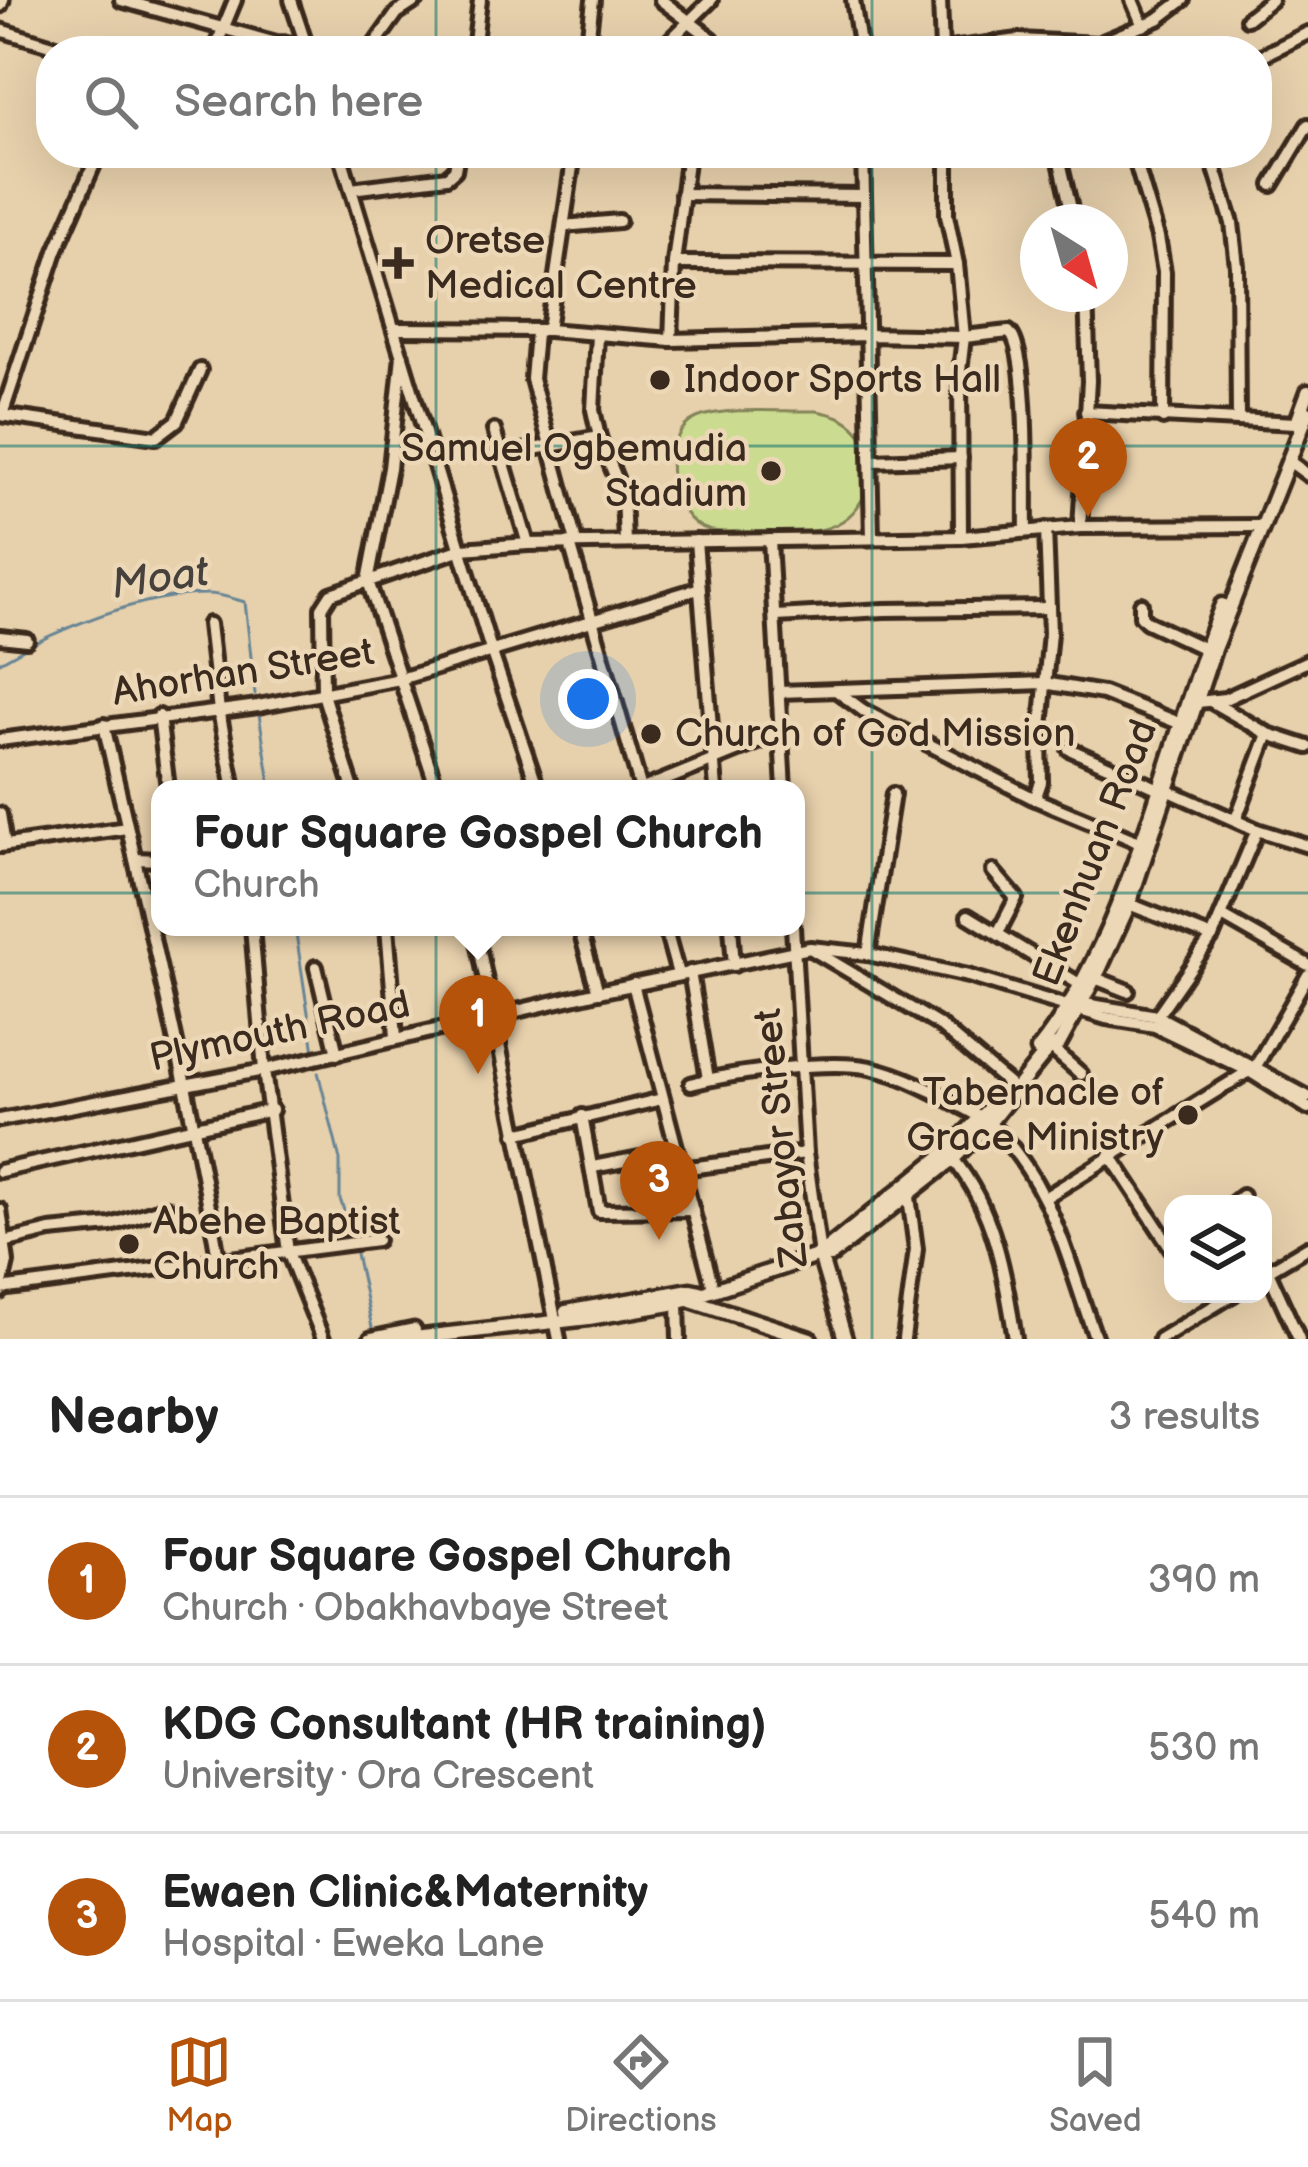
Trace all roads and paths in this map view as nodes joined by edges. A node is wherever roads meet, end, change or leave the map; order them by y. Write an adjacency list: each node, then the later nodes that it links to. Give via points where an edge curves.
1 (121, 0): 19 (street)
2 (235, 0): 19 (street)
3 (291, 0): 24 (street)
4 (389, 0): 15 (street)
5 (417, 0): 15 (street)
6 (480, 0): 26 (street)
7 (593, 0): 27 (street)
8 (661, 0): 17 (street)
9 (711, 0): 17 (street)
10 (854, 0): 30 (street)
11 (940, 0): 31 (street)
12 (1132, 0): 18 (street)
13 (1183, 0): 18 (street)
14 (1270, 0): 16 (street)
15 (397, 13): 25 (street)
16 (1247, 20)
17 (690, 21): 28 (street); 29 (street)
18 (1143, 26): 32 (street)
19 (224, 29): 22 (street); 23 (street)
20 (0, 30): 33 (street)
21 (1308, 33): 34 (street)
22 (221, 36)
23 (250, 36)
24 (303, 36)
25 (381, 36)
26 (476, 36)
27 (589, 36)
28 (674, 36)
29 (707, 36)
30 (859, 36)
31 (941, 36)
32 (1118, 36)
33 (36, 41)
34 (1272, 51)
35 (1308, 125): 48 (street)
36 (92, 168): 70 (street)
37 (345, 168): 49 (street)
38 (455, 168): 49 (street, via 448,177)
39 (572, 168): 47 (street)
40 (575, 168): 47 (street)
41 (686, 168): 50 (street)
42 (863, 168): 51 (street)
43 (947, 168): 57 (street)
44 (1061, 168): 52 (street)
45 (1138, 168): 71 (street, via 1164,272)
46 (1215, 168): 72 (street, via 1237,266)
47 (571, 175): 54 (street)
48 (1272, 184)
49 (351, 189): 59 (street)
50 (682, 194): 51 (street); 55 (street)
51 (864, 196): 56 (street)
52 (1070, 204)
53 (619, 221): 54 (street)
54 (564, 226): 60 (street)
55 (674, 262): 56 (street); 64 (street)
56 (863, 263): 57 (street); 62 (street)
57 (957, 264): 63 (street)
58 (1088, 312): 68 (street)
59 (395, 328): 60 (street); 65 (street)
60 (542, 332): 61 (street); 76 (street, via 532,379)
61 (597, 335): 64 (street); 75 (street)
62 (868, 335): 63 (street); 64 (street); 79 (street)
63 (964, 337): 78 (street); 85 (street, via 1009,332 1016,339)
64 (671, 340)
65 (403, 352): 93 (street); 94 (street)
66 (200, 370): 70 (street, via 165,433 146,437)
67 (1308, 392): 73 (main road, Ekenhuan Road)
68 (1086, 412): 71 (street); 83 (street)
69 (1308, 412): 80 (main road, Ekenhuan Road)
70 (1, 415)
71 (1163, 418): 72 (street)
72 (1238, 420): 73 (street)
73 (1296, 423): 82 (main road, Ekenhuan Road)
74 (494, 430): 77 (street)
75 (598, 437): 76 (street); 89 (street, via 622,495)
76 (547, 445): 77 (street); 91 (street)
77 (500, 455): 92 (street)
78 (961, 458): 79 (street); 86 (street)
79 (872, 460): 87 (street)
80 (1288, 461): 81 (street); 82 (main road, Ekenhuan Road)
81 (1308, 475)
82 (1258, 525): 83 (street); 103 (main road, Ekenhuan Road); 111 (main road, Ekenhuan Road)
83 (1080, 527): 84 (street)
84 (1046, 529): 85 (street); 97 (street)
85 (1026, 531): 86 (street)
86 (961, 536): 87 (street)
87 (872, 537): 88 (street)
88 (770, 540): 90 (street); 98 (street)
89 (625, 542): 90 (street); 91 (street)
90 (696, 542): 95 (street)
91 (573, 543): 92 (street); 99 (street)
92 (527, 544): 93 (street)
93 (462, 549): 94 (street); 104 (street)
94 (368, 581): 106 (street); 110 (street, via 331,594 322,608)
95 (697, 589): 99 (street, Ahorhan Street); 121 (street)
96 (1141, 604): 103 (street, via 1147,622)
97 (1049, 608): 98 (street); 107 (street)
98 (776, 616): 109 (street)
99 (590, 620): 104 (street, Ahorhan Street); 127 (street)
100 (209, 624): 112 (street)
101 (0, 637): 102 (street)
102 (27, 640)
103 (1205, 649): 114 (main road, Ekenhuan Road)
104 (491, 650): 106 (street, Ahorhan Street); 126 (street)
105 (1308, 661): 111 (street)
106 (400, 679): 110 (street, Ahorhan Street); 125 (street)
107 (1044, 683): 108 (street); 114 (street, via 1103,693); 133 (street)
108 (837, 691): 109 (street); 133 (street)
109 (779, 692): 116 (street)
110 (323, 694): 112 (street, Ahorhan Street); 124 (street)
111 (1205, 702): 117 (street); 131 (main road, Ekenhuan Road)
112 (219, 711): 113 (street, Ahorhan Street); 123 (street)
113 (159, 716): 115 (street, Ahorhan Street); 122 (street)
114 (1179, 723): 131 (main road, Ekenhuan Road)
115 (104, 724): 118 (street, Ahorhan Street); 136 (street)
116 (783, 733): 121 (street); 130 (street)
117 (1268, 734): 119 (street); 135 (street)
118 (0, 740)
119 (1308, 747)
120 (1069, 749): 131 (street)
121 (712, 759): 128 (street); 129 (street)
122 (167, 780)
123 (232, 780)
124 (350, 780)
125 (434, 780)
126 (535, 780)
127 (639, 780)
128 (663, 780)
129 (715, 780)
130 (784, 780)
131 (1162, 789): 135 (street); 138 (main road, Ekenhuan Road); 144 (main road, Ekenhuan Road)
132 (893, 794): 160 (street)
133 (1035, 799): 138 (street)
134 (0, 814): 139 (street)
135 (1236, 819): 137 (street)
136 (128, 829): 139 (street); 141 (street)
137 (1257, 830): 140 (street); 146 (street)
138 (1139, 842): 168 (main road, Ekenhuan Road)
139 (2, 845)
140 (1308, 846)
141 (135, 860): 142 (street); 147 (street)
142 (151, 860)
143 (993, 871): 148 (street, via 1016,898)
144 (1129, 904): 157 (street); 166 (main road, Ekenhuan Road)
145 (968, 916): 148 (street)
146 (1222, 916): 157 (street); 162 (street)
147 (151, 928)
148 (999, 931): 168 (street)
149 (153, 936): 182 (street)
150 (253, 936): 179 (street)
151 (388, 936): 174 (street)
152 (477, 936): 172 (street)
153 (582, 936): 169 (street)
154 (669, 936): 164 (street)
155 (732, 936): 161 (street)
156 (793, 936): 159 (street, Zabayor Street)
157 (1212, 937): 173 (street)
158 (811, 948): 159 (street, Plymouth Road); 160 (street, Plymouth Road); 184 (street, via 939,1025)
159 (794, 949): 161 (street, Plymouth Road); 178 (street, Zabayor Street)
160 (868, 954): 171 (street, Plymouth Road)
161 (734, 965): 164 (street, Plymouth Road)
162 (1308, 965)
163 (316, 967): 176 (street)
164 (684, 973): 167 (street, Plymouth Road); 181 (street)
165 (1308, 975): 177 (street)
166 (1095, 978): 170 (street); 171 (main road, Ekenhuan Road)
167 (633, 985): 169 (street, Plymouth Road); 186 (street)
168 (1081, 985): 171 (main road, Ekenhuan Road)
169 (598, 992): 172 (street, Plymouth Road)
170 (1128, 992)
171 (1073, 1005): 173 (street); 175 (main road, Ekenhuan Road, via 1059,1044); 177 (street, via 1156,1026); 184 (main road, Ekenhuan Road)
172 (491, 1016): 174 (street, Plymouth Road); 193 (street)
173 (1157, 1016): 177 (street)
174 (396, 1037): 176 (street, Plymouth Road)
175 (1050, 1047): 180 (street); 191 (main road, Ekenhuan Road)
176 (337, 1054): 179 (street, Plymouth Road)
177 (1252, 1068): 185 (street); 187 (street); 196 (street)
178 (800, 1069): 181 (street); 191 (street, via 869,1068); 195 (street, Zabayor Street)
179 (264, 1070): 182 (street, Plymouth Road); 188 (street)
180 (1081, 1074)
181 (708, 1079): 183 (street)
182 (182, 1083): 190 (street, Plymouth Road); 192 (street)
183 (692, 1084)
184 (1010, 1085): 191 (main road, Ekenhuan Road)
185 (1308, 1097)
186 (662, 1099): 189 (street); 194 (street)
187 (1308, 1108)
188 (272, 1110): 192 (street); 210 (street)
189 (582, 1116): 193 (street); 198 (street)
190 (0, 1120)
191 (986, 1120): 197 (main road, Ekenhuan Road); 202 (street); 211 (main road, Ekenhuan Road)
192 (196, 1127): 200 (street); 212 (street)
193 (516, 1134): 221 (street)
194 (676, 1150): 198 (street); 199 (street)
195 (806, 1154): 199 (street); 211 (street, Zabayor Street)
196 (1111, 1155): 202 (street); 206 (street)
197 (953, 1159): 201 (main road, Ekenhuan Road); 232 (street, via 996,1242)
198 (593, 1167): 205 (street, via 599,1211)
199 (681, 1169): 205 (street)
200 (0, 1171)
201 (909, 1197): 211 (main road, Ekenhuan Road, via 830,1256); 231 (street, via 916,1258)
202 (1046, 1197): 233 (street)
203 (166, 1207): 208 (street)
204 (0, 1210): 208 (street)
205 (693, 1210): 216 (street)
206 (1164, 1237)
207 (377, 1240): 210 (street)
208 (4, 1242): 215 (street)
209 (1308, 1247): 213 (street)
210 (288, 1252): 212 (street); 224 (street)
211 (820, 1255): 216 (main road, Ekenhuan Road); 230 (main road, Zabayor Street)
212 (219, 1263): 215 (street)
213 (1272, 1268)
214 (1272, 1286): 235 (street)
215 (0, 1290)
216 (701, 1294): 220 (main road); 220 (main road, via 720,1300); 221 (main road); 221 (main road); 228 (street)
217 (1204, 1303): 219 (street)
218 (1218, 1303): 219 (street)
219 (1208, 1309): 234 (street)
220 (724, 1313): 222 (main road)
221 (555, 1318): 223 (main road); 225 (main road, via 447,1324); 227 (street)
222 (775, 1334): 229 (main road)
223 (424, 1337): 226 (main road)
224 (323, 1339)
225 (371, 1339)
226 (405, 1339)
227 (559, 1339)
228 (679, 1339)
229 (810, 1339)
230 (845, 1339)
231 (904, 1339)
232 (1015, 1339)
233 (1096, 1339)
234 (1160, 1339)
235 (1299, 1339)

